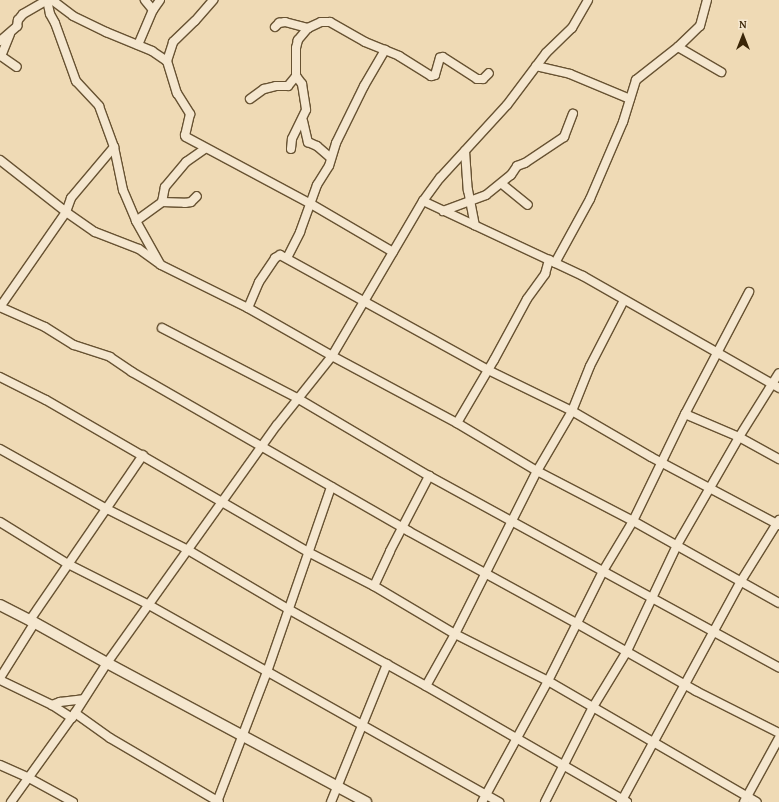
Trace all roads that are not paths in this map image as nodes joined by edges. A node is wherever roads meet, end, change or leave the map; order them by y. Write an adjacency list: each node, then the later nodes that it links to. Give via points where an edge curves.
1 (47, 0): 11 (street, via 23,14); 26 (street, via 76,80 99,106)
2 (52, 0): 13 (street, via 73,16)
3 (145, 0): 8 (street)
4 (160, 0): 8 (street)
5 (213, 0): 16 (street, via 173,42)
6 (588, 0): 17 (street, via 572,28)
7 (707, 0): 14 (street, via 700,26)
8 (153, 10): 13 (street)
9 (275, 27): 10 (street, via 285,22)
10 (308, 28): 15 (street, via 321,22 330,22 365,42); 21 (street, via 298,40)
11 (10, 33): 12 (street); 18 (street, via 1,56)
12 (0, 41)
13 (138, 44): 16 (street)
14 (678, 47): 19 (street); 23 (street, via 637,78)
15 (386, 50): 20 (street, via 431,76 435,75 440,58 443,57 477,79 482,79); 30 (street, via 352,108)
16 (166, 61): 27 (street, via 178,93 190,114 185,136)
17 (536, 66): 23 (street, via 570,74); 29 (street, via 507,106)
18 (17, 67)
19 (721, 72)
20 (489, 73)
21 (296, 76): 22 (street, via 288,86 264,89); 25 (street, via 302,84 307,105)
22 (250, 99)
23 (630, 99): 45 (street, via 590,199)
24 (573, 114): 32 (street, via 564,137 517,166)
25 (303, 121): 28 (street, via 292,139); 30 (street, via 308,142)
26 (114, 148): 40 (street, via 68,202); 41 (street, via 122,190)
27 (206, 148): 36 (street, via 186,162 165,187); 37 (street)
28 (292, 149)
29 (465, 152): 34 (street, via 440,178); 35 (street)
30 (331, 158): 37 (street, via 317,185)
31 (0, 160): 40 (street)
32 (502, 184): 35 (street, via 486,195); 38 (street)
33 (197, 196): 36 (street, via 191,202)
34 (423, 201): 39 (street); 43 (street)
35 (470, 201): 39 (street); 42 (street)
36 (162, 202): 41 (street)
37 (311, 204): 43 (street); 44 (street, via 298,237)
38 (528, 205)
39 (443, 211): 42 (street)
40 (66, 212): 46 (street, via 95,232 138,250); 51 (street)
41 (136, 221): 46 (street)
42 (475, 225): 45 (street)
43 (393, 252): 50 (street)
44 (286, 258): 48 (street, via 280,255 274,258); 50 (street)
45 (552, 261): 49 (street); 57 (street, via 527,299)
46 (161, 265): 52 (street)
47 (749, 292): 55 (street)
48 (254, 293): 52 (street); 53 (street, via 256,306)
49 (624, 300): 55 (street); 62 (street, via 590,366)
50 (364, 301): 56 (street); 57 (street)
51 (0, 307): 66 (street, via 45,327 74,345 110,357)
52 (248, 308): 53 (street)
53 (270, 321): 56 (street)
54 (162, 328): 61 (street)
55 (717, 352): 60 (street); 63 (street)
56 (332, 356): 61 (street); 64 (street)
57 (488, 370): 62 (street); 64 (street)
58 (779, 372): 60 (street)
59 (0, 377): 68 (street)
60 (776, 387): 65 (street)
61 (297, 398): 66 (street); 72 (street)
62 (572, 411): 70 (street); 71 (street)
63 (685, 414): 65 (street); 70 (street)
64 (457, 422): 71 (street)
65 (739, 437): 69 (street); 74 (street)
66 (261, 447): 73 (street); 75 (street)
67 (0, 448): 76 (street)
68 (143, 455): 75 (street); 76 (street)
69 (779, 460)
70 (662, 463): 74 (street); 77 (street)
71 (537, 471): 77 (street); 79 (street)
72 (429, 476): 79 (street); 81 (street)
73 (331, 487): 81 (street); 84 (street)
74 (710, 488): 80 (street); 82 (street)
75 (223, 502): 83 (street); 84 (street)
76 (107, 509): 83 (street); 85 (street)
77 (633, 521): 82 (street); 86 (street)
78 (0, 522): 85 (street)
79 (511, 522): 86 (street); 87 (street)
80 (778, 523): 88 (street)
81 (402, 527): 87 (street); 89 (street)
82 (677, 545): 88 (street); 90 (street)
83 (188, 550): 93 (street); 94 (street)
84 (308, 552): 89 (street); 94 (street)
85 (68, 564): 93 (street); 95 (street)
86 (603, 571): 90 (street); 96 (street)
87 (485, 572): 96 (street); 98 (street)
88 (741, 581): 91 (street); 97 (street)
89 (374, 586): 98 (street)
90 (652, 599): 97 (street); 99 (street)
91 (779, 603)
92 (0, 605): 95 (street)
93 (150, 605): 100 (street); 103 (street)
94 (288, 609): 101 (street); 103 (street)
95 (33, 621): 100 (street); 104 (street)
96 (576, 623): 99 (street); 105 (street)
97 (713, 633): 102 (street); 106 (street)
98 (455, 634): 105 (street); 107 (street)
99 (627, 651): 106 (street); 110 (street)
100 (106, 663): 108 (street); 114 (street)
101 (387, 664): 107 (street); 112 (street)
102 (779, 668)
103 (267, 672): 112 (street); 114 (street)
104 (0, 679): 109 (street)
105 (548, 681): 110 (street); 115 (street)
106 (685, 685): 113 (street); 117 (street)
107 (426, 686): 115 (street)
108 (83, 699): 109 (street); 111 (street)
109 (52, 705): 111 (street)
110 (593, 707): 117 (street); 119 (street)
111 (73, 715): 120 (street); 127 (street)
112 (362, 725): 121 (street); 122 (street)
113 (779, 734)
114 (244, 736): 121 (street); 127 (street)
115 (516, 738): 119 (street); 122 (street)
116 (779, 738): 123 (street)
117 (654, 742): 123 (street); 124 (street)
118 (0, 765): 120 (street)
119 (563, 766): 124 (street); 131 (street)
120 (29, 778): 125 (street); 126 (street)
121 (337, 787): 128 (street); 129 (street)
122 (484, 799): 130 (street)
123 (745, 799): 132 (street)
124 (623, 801)
125 (11, 802)
126 (73, 802)
127 (218, 802)
128 (331, 802)
129 (366, 802)
130 (499, 802)
131 (545, 802)
132 (757, 802)

